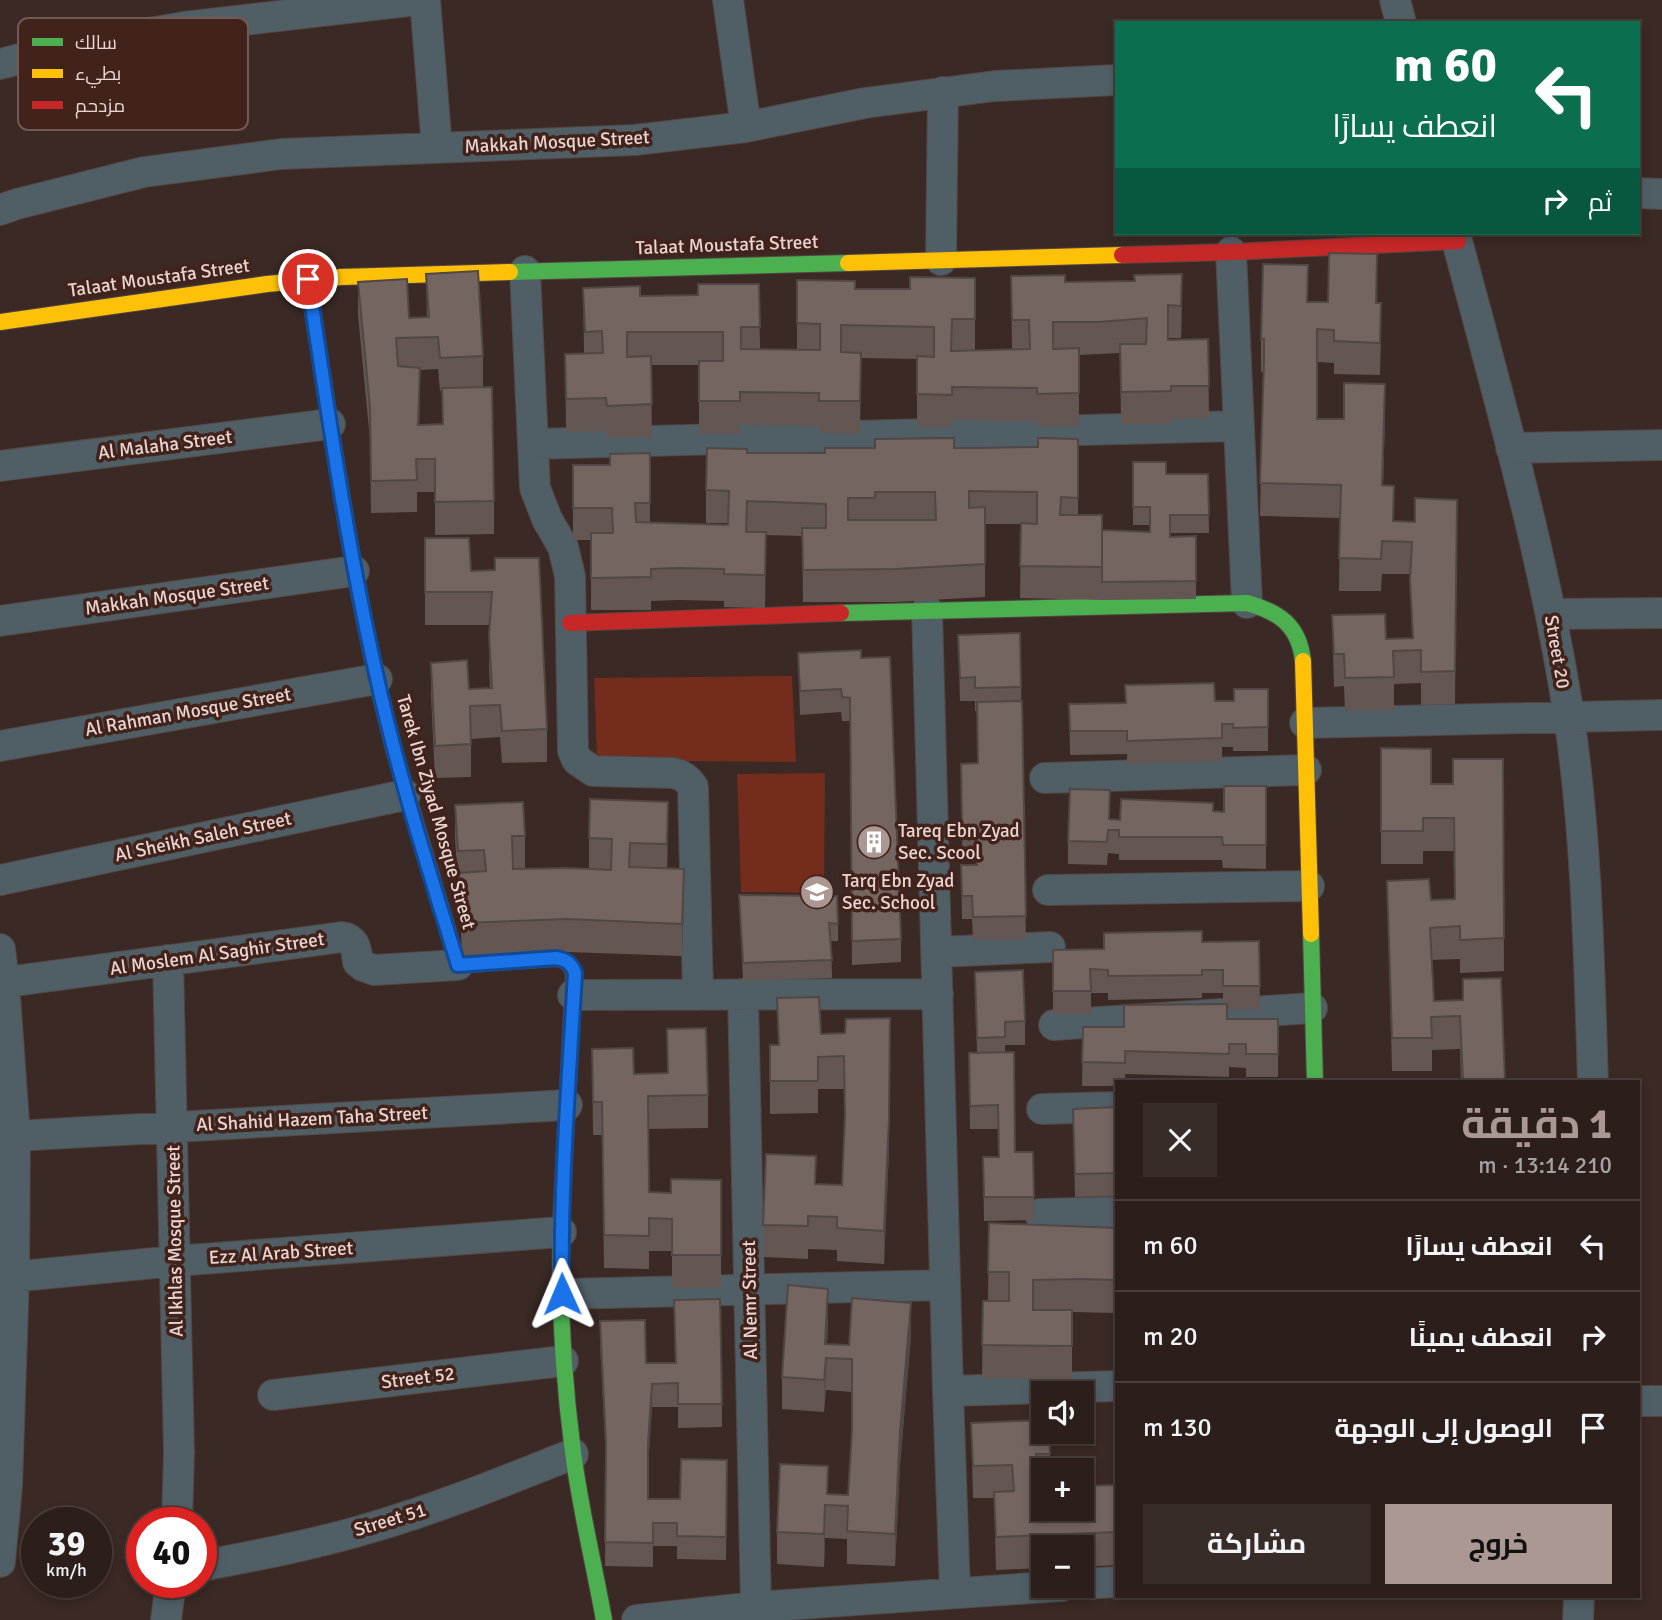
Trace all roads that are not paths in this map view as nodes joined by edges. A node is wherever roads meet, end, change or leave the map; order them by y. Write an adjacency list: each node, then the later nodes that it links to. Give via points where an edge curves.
1 (417, 0): 5 (street)
2 (425, 0): 12 (street)
3 (729, 0): 11 (street)
4 (1395, 0): 6 (street)
5 (248, 20)
6 (1400, 21)
7 (18, 60): 8 (street)
8 (0, 64)
9 (1115, 80): 10 (street, Makkah Mosque Street)
10 (943, 92): 11 (street, Makkah Mosque Street); 18 (street)
11 (746, 127): 12 (street, Makkah Mosque Street, via 635,140)
12 (437, 148): 15 (street, Makkah Mosque Street, via 281,154 158,170)
13 (1640, 193): 14 (street)
14 (1662, 194)
15 (0, 210)
16 (1457, 237): 17 (street, Talaat Moustafa Street); 26 (street, Street 20)
17 (1231, 252): 18 (street, Talaat Moustafa Street); 23 (street)
18 (941, 260): 19 (street, Talaat Moustafa Street)
19 (525, 271): 20 (street, Talaat Moustafa Street); 24 (street)
20 (308, 279): 21 (street, Talaat Moustafa Street); 22 (street, Tarek Ibn Ziyad Mosque Street)
21 (0, 322)
22 (330, 424): 27 (street, Al Malaha Street); 28 (street, Tarek Ibn Ziyad Mosque Street)
23 (1239, 426): 24 (street); 29 (street)
24 (533, 444): 34 (street, via 535,488 568,561)
25 (1662, 444): 26 (street)
26 (1511, 448): 32 (street, Street 20)
27 (0, 466)
28 (355, 571): 33 (street, Makkah Mosque Street); 35 (street, Tarek Ibn Ziyad Mosque Street)
29 (1247, 603): 30 (street); 38 (street, via 1267,607 1285,619 1298,636)
30 (927, 610): 34 (street); 48 (street)
31 (1662, 613): 32 (street)
32 (1551, 614): 37 (street, Street 20)
33 (0, 621)
34 (570, 623): 55 (street, via 573,751 577,760 593,771 673,773 693,787)
35 (377, 679): 39 (street, Al Rahman Mosque Street); 42 (street, Tarek Ibn Ziyad Mosque Street)
36 (1662, 715): 37 (street)
37 (1569, 718): 38 (street); 59 (street, Street 20, via 1588,925)
38 (1305, 723): 40 (street)
39 (0, 746)
40 (1306, 770): 41 (street); 44 (street)
41 (1045, 778)
42 (405, 795): 43 (street, Al Sheikh Saleh Street); 50 (street, Tarek Ibn Ziyad Mosque Street)
43 (0, 880)
44 (1309, 886): 45 (street); 56 (street)
45 (1048, 890)
46 (1050, 947): 48 (street)
47 (0, 949): 51 (street)
48 (937, 952): 53 (street)
49 (169, 960): 50 (street, Al Moslem Al Saghir Street, via 342,937 356,945 358,962 374,970); 51 (street, Al Moslem Al Saghir Street); 63 (street, Al Ikhlas Mosque Street)
50 (458, 965): 54 (street, via 565,960 575,973)
51 (2, 983): 64 (street)
52 (743, 994): 53 (street); 55 (street); 71 (street, Al Nemr Street)
53 (938, 994): 70 (street)
54 (573, 995): 55 (street); 60 (street)
55 (698, 995)
56 (1312, 1007): 57 (street); 58 (street)
57 (1054, 1026)
58 (1315, 1080)
59 (1593, 1080)
60 (566, 1105): 63 (street, Al Shahid Hazem Taha Street); 67 (street)
61 (1115, 1107): 62 (street)
62 (1042, 1110)
63 (172, 1127): 64 (street, Al Shahid Hazem Taha Street); 68 (street, Al Ikhlas Mosque Street)
64 (7, 1137): 69 (street)
65 (1115, 1212): 66 (street)
66 (1040, 1214)
67 (561, 1232): 68 (street, Ezz Al Arab Street); 72 (street)
68 (175, 1261): 69 (street, Ezz Al Arab Street); 80 (street, Al Ikhlas Mosque Street)
69 (7, 1277): 81 (street, via 7,1486)
70 (945, 1285): 71 (street); 75 (street)
71 (750, 1290): 72 (street); 89 (street, Al Nemr Street)
72 (562, 1294): 73 (street)
73 (563, 1361): 76 (street, Street 52); 79 (street)
74 (1115, 1386): 75 (street)
75 (948, 1391): 86 (street)
76 (273, 1395)
77 (1640, 1401): 78 (street)
78 (1662, 1401)
79 (573, 1454): 82 (street, Street 51, via 372,1527); 91 (street)
80 (177, 1507)
81 (0, 1562)
82 (217, 1563)
83 (1115, 1582): 84 (street)
84 (1094, 1583)
85 (1031, 1588): 86 (street)
86 (956, 1592): 89 (street)
87 (169, 1598): 90 (street)
88 (1579, 1598): 93 (street)
89 (757, 1606): 92 (street)
90 (166, 1620)
91 (604, 1620)
92 (637, 1620)
93 (1578, 1620)

